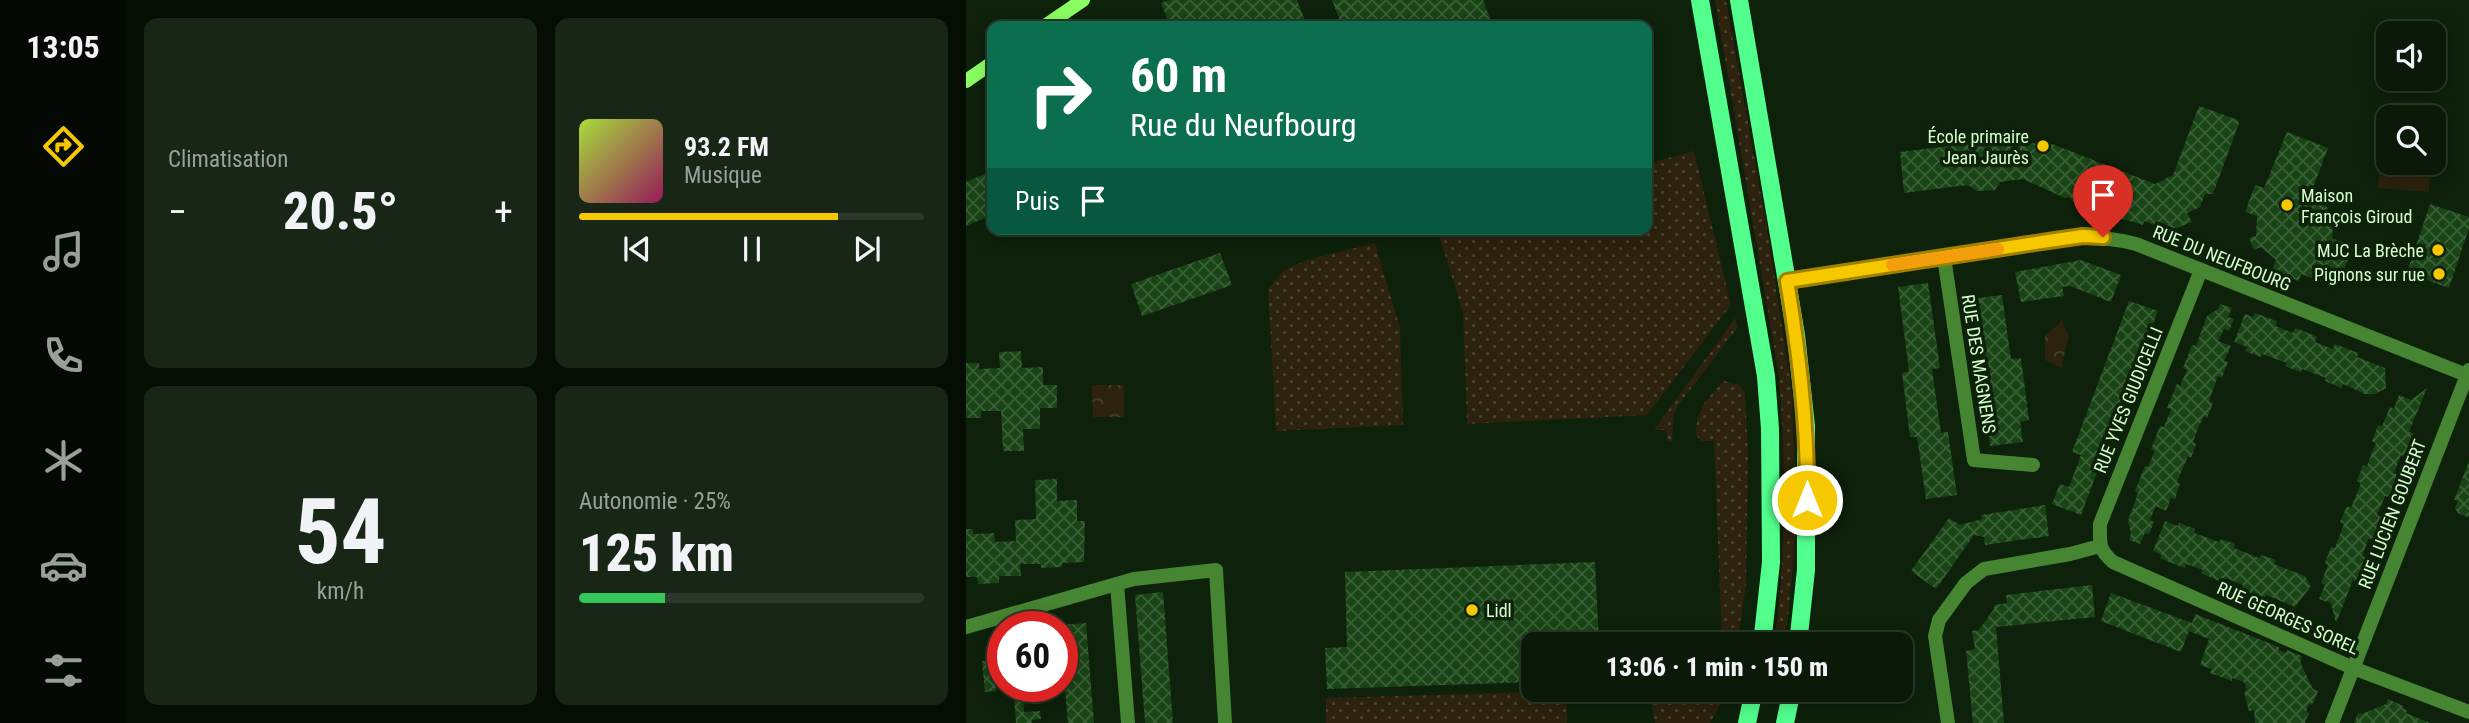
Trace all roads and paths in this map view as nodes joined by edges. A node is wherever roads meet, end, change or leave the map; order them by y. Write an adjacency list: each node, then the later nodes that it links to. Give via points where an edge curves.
1 (1083, 0): 4 (street)
2 (1700, 0): 15 (main road, via 1766,376 1772,562)
3 (1739, 0): 9 (main road)
4 (1052, 21)
5 (987, 66): 6 (street)
6 (966, 81)
7 (1944, 257): 8 (street, RUE DU NEUFBOURG, via 2103,237 2136,244); 9 (street, RUE DU NEUFBOURG); 11 (street, RUE DES MAGNENS, via 1974,460)
8 (2201, 270): 10 (street, RUE DU NEUFBOURG); 12 (street, RUE YVES GIUDICELLI, via 2104,513)
9 (1787, 281): 16 (main road, via 1802,381 1807,463 1806,570)
10 (2468, 373): 17 (street, RUE LUCIEN GOUBERT)
11 (2032, 465)
12 (2100, 546): 17 (street, RUE GEORGES SOREL, via 2113,562); 25 (street, via 1984,569 1966,583 1939,621 1935,636)
13 (1117, 584): 14 (street); 21 (street); 22 (street, via 1216,570)
14 (966, 627)
15 (1763, 632)
16 (1799, 632)
17 (2353, 668): 20 (street, RUE GEORGES SOREL); 26 (street, RUE LUCIEN GOUBERT)
18 (1751, 702): 23 (main road)
19 (1790, 702): 24 (main road)
20 (2469, 712)
21 (1128, 723)
22 (1225, 723)
23 (1746, 723)
24 (1785, 723)
25 (1948, 723)
26 (2332, 723)

